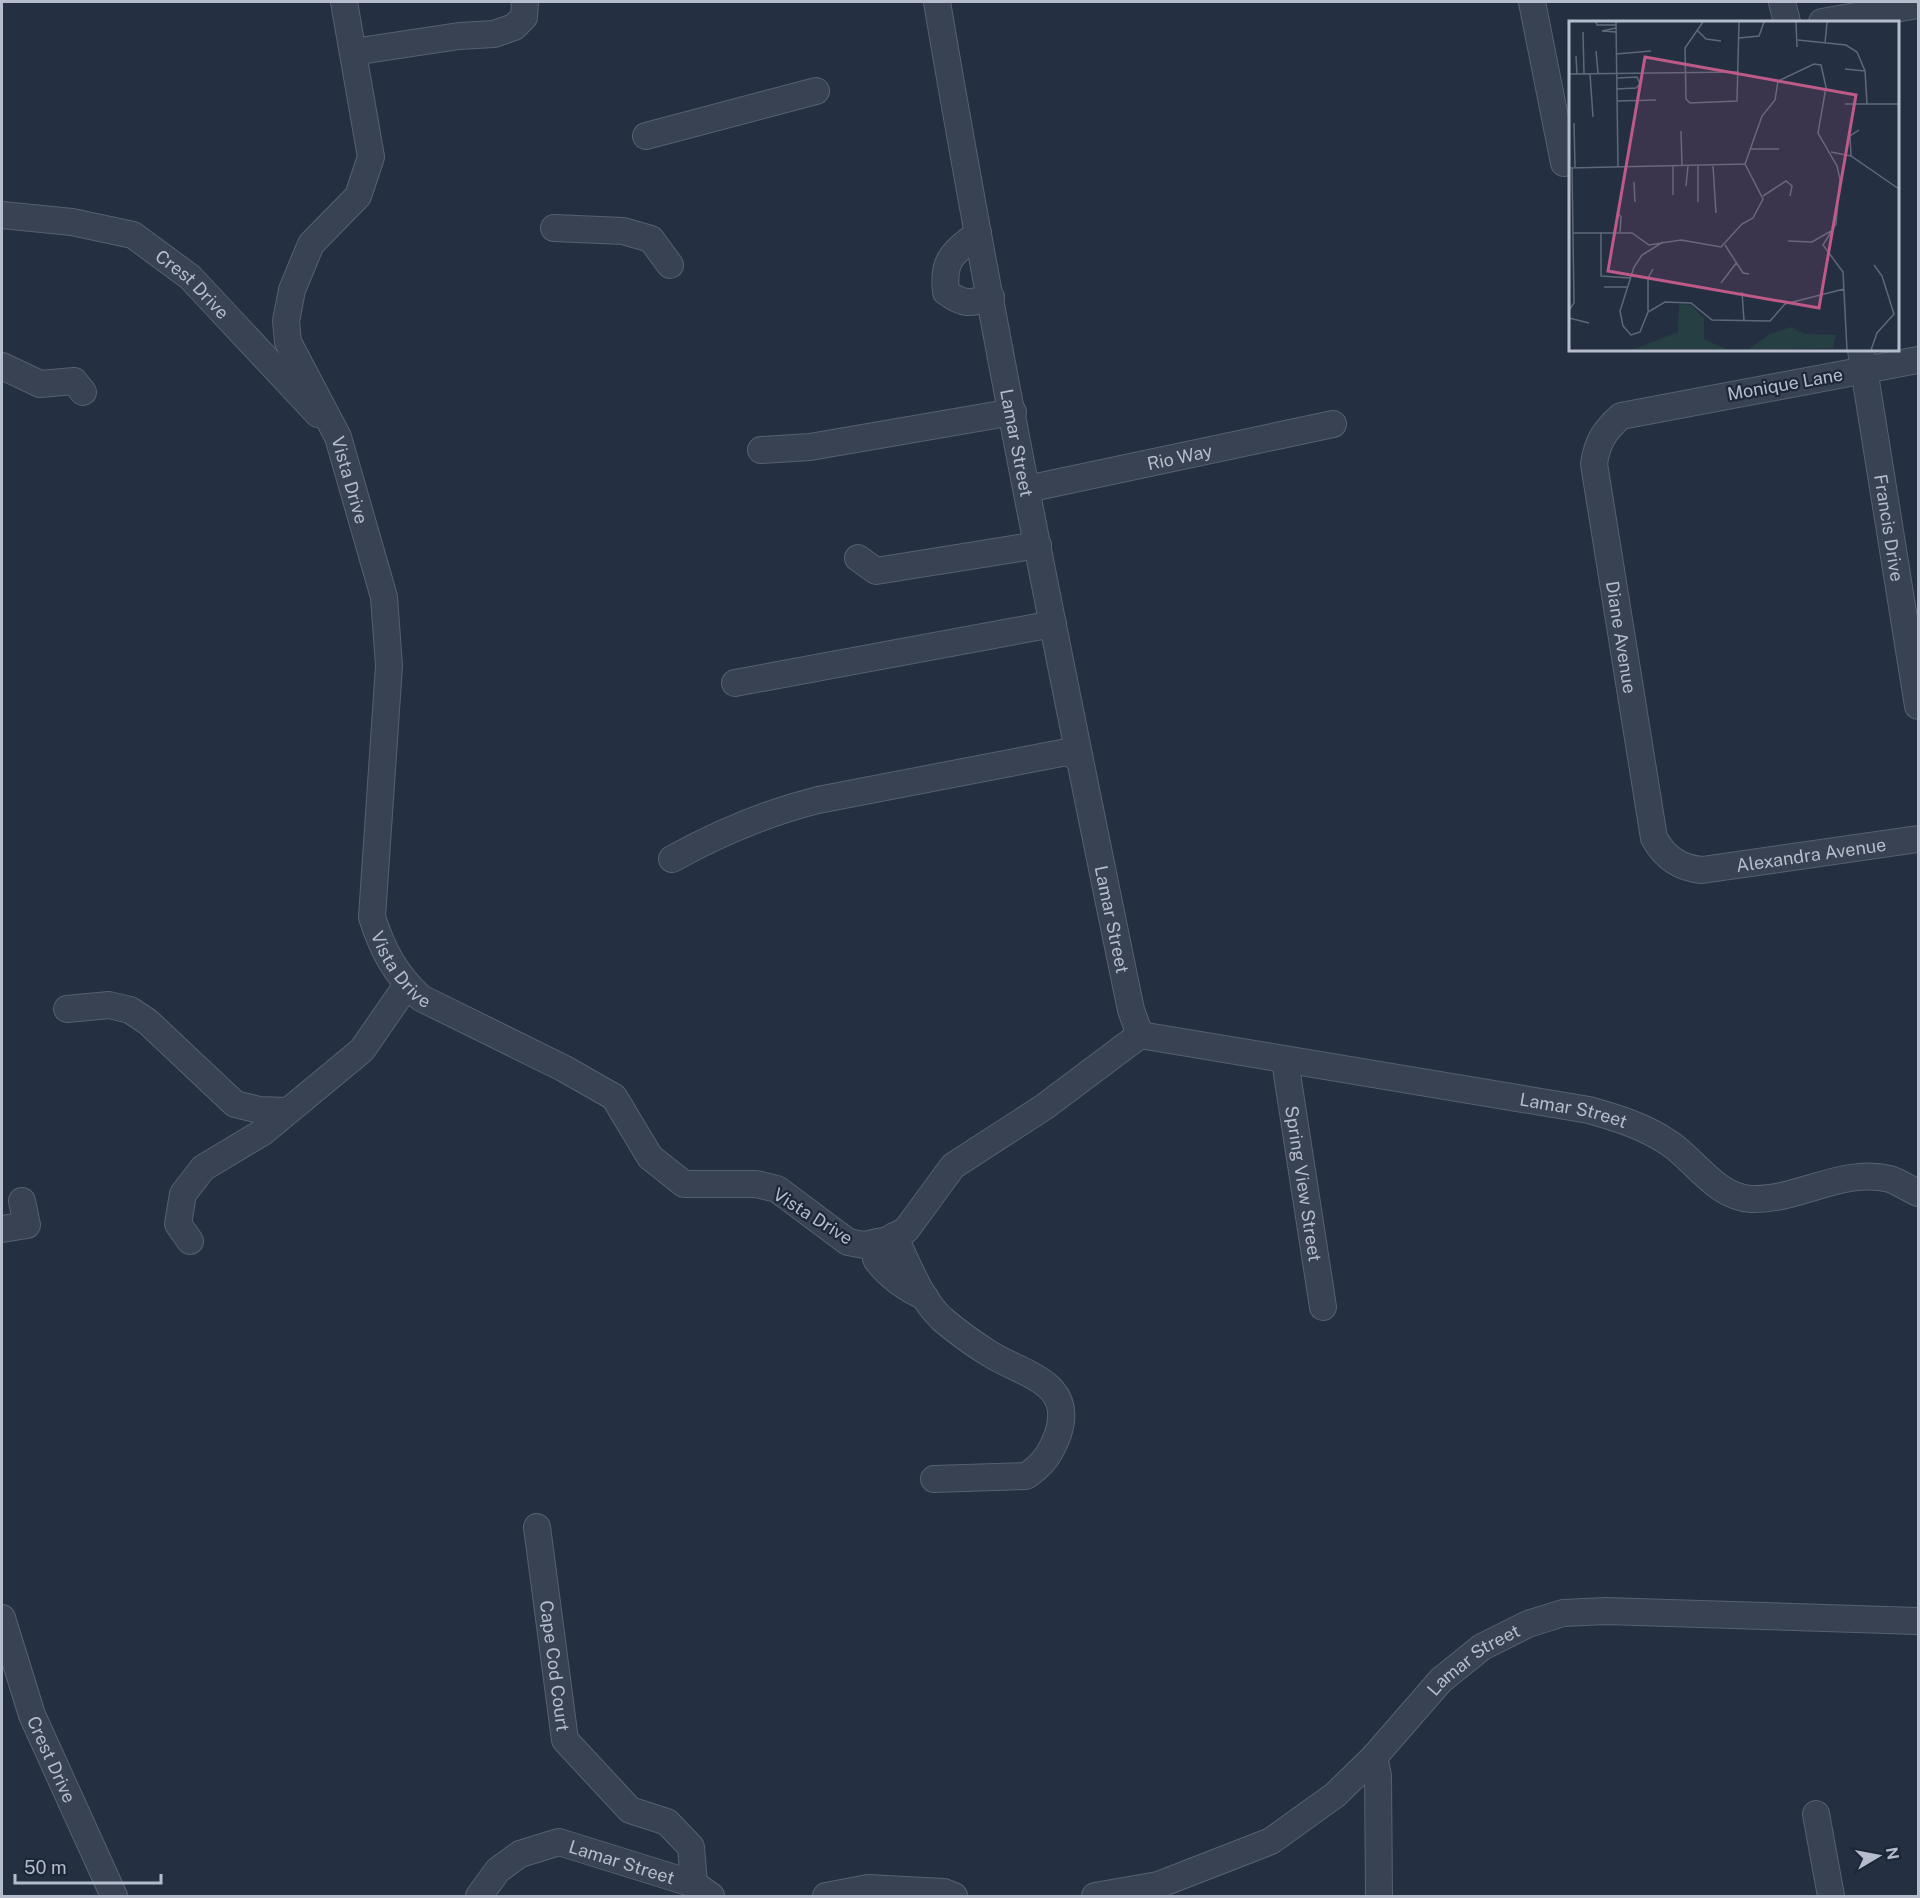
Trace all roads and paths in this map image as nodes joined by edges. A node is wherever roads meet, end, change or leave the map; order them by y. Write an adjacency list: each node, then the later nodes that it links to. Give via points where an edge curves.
1 (344, 2): 9 (street, Vista Drive)
2 (525, 2): 9 (street, via 524,17 514,27 494,34)
3 (937, 2): 15 (street, Lamar Street)
4 (1532, 2): 12 (street)
5 (1782, 2): 7 (street)
6 (1918, 5): 8 (street)
7 (1787, 21)
8 (1828, 21)
9 (353, 52): 25 (street, Vista Drive, via 371,157 358,196 311,244 292,290 286,321 288,342)
10 (816, 91): 11 (street)
11 (646, 136)
12 (1564, 163)
13 (2, 214): 25 (street, Crest Drive, via 72,222 133,235 148,244 190,277)
14 (554, 228): 16 (street, via 623,231 651,239)
15 (978, 233): 17 (street, Lamar Street); 17 (street, via 954,254 944,271 946,292 958,302)
16 (670, 265)
17 (991, 297): 23 (street, Lamar Street)
18 (1863, 359): 19 (street, Monique Lane); 22 (street, Monique Lane); 32 (street, Francis Drive)
19 (1918, 360)
20 (2, 366): 21 (street, via 40,384 74,381)
21 (83, 392)
22 (1651, 409): 36 (street, Diane Avenue, via 1621,416 1608,428 1597,446 1594,464 1654,838 1674,862)
23 (1013, 412): 26 (street, via 810,447); 27 (street, Lamar Street)
24 (1333, 424): 27 (street, Rio Way)
25 (338, 437): 37 (street, Vista Drive, via 384,597 388,654 372,917 385,955)
26 (762, 450)
27 (1027, 489): 28 (street, Lamar Street)
28 (1038, 545): 29 (street, via 876,571); 30 (street, Lamar Street)
29 (858, 558)
30 (1053, 624): 31 (street); 33 (street, Lamar Street)
31 (735, 683)
32 (1918, 706)
33 (1079, 758): 35 (street, via 1067,752 808,802 718,833); 39 (street, Lamar Street, via 1131,1010)
34 (1918, 839): 36 (street, Alexandra Avenue)
35 (672, 859)
36 (1702, 870)
37 (407, 985): 41 (street, via 362,1050); 45 (street, Vista Drive, via 421,998 614,1097 650,1157 684,1184 756,1184 777,1189 848,1242 864,1245)
38 (67, 1009): 41 (street, via 109,1005 130,1010 148,1022 235,1104)
39 (1140, 1035): 40 (street, Lamar Street); 45 (street, via 1044,1107 953,1166 906,1230)
40 (1285, 1060): 42 (street, Lamar Street, via 1589,1110 1624,1120 1671,1144 1728,1191 1750,1199 1858,1176 1891,1179); 47 (street, Spring View Street)
41 (286, 1111): 46 (street, via 263,1132 203,1168 190,1182 183,1194 178,1224)
42 (1918, 1193)
43 (22, 1201): 44 (street, via 27,1225)
44 (2, 1229)
45 (886, 1239): 48 (street, via 876,1259 883,1269 906,1289 925,1297 944,1321 1053,1390 1060,1402 1063,1419 1052,1450 1026,1476)
46 (190, 1240)
47 (1323, 1307)
48 (934, 1479)
49 (537, 1527): 54 (street, Cape Cod Court, via 566,1740 630,1810 667,1822 691,1847)
50 (2, 1618): 55 (street, Crest Drive, via 32,1715)
51 (1918, 1621): 52 (street, Lamar Street, via 1563,1613 1528,1624 1482,1647 1441,1680)
52 (1374, 1756): 59 (street, Lamar Street, via 1335,1795 1270,1841 1158,1885); 60 (street, via 1378,1776)
53 (1816, 1814): 61 (street)
54 (702, 1890): 56 (street, Lamar Street, via 559,1842 520,1854 498,1870)
55 (114, 1896)
56 (479, 1896)
57 (826, 1896): 58 (street, via 868,1888 944,1892)
58 (954, 1896)
59 (1095, 1896)
60 (1379, 1896)
61 (1831, 1896)

